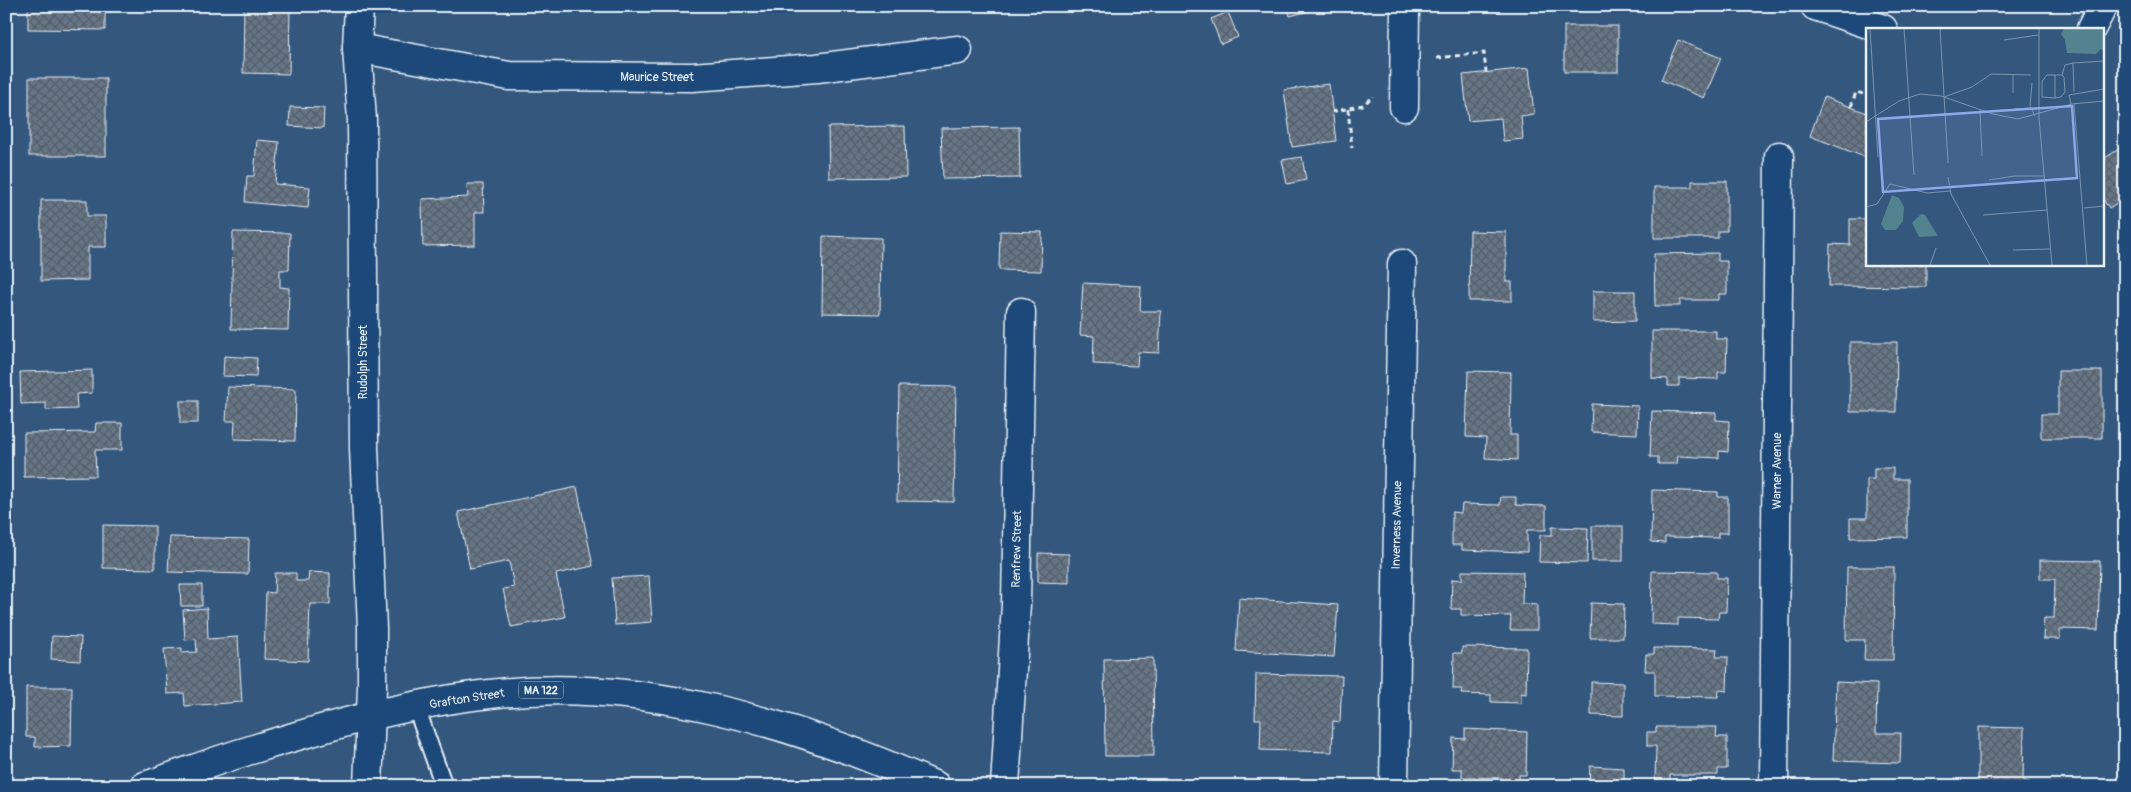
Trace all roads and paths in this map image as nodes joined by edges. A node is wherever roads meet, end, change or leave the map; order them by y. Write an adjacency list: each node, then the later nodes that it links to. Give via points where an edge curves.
1 (359, 6): 7 (main road, Rudolph Street)
2 (1405, 6): 9 (main road)
3 (1816, 6): 5 (main road)
4 (2102, 6): 6 (main road)
5 (1880, 28)
6 (2091, 28)
7 (357, 48): 8 (main road, Maurice Street, via 510,76 664,77 817,68); 20 (main road, Rudolph Street, via 362,120 364,448 371,584)
8 (958, 50)
9 (1404, 61): 10 (path, via 1484,53); 12 (main road)
10 (1486, 72)
11 (1866, 95): 13 (path, via 1856,92)
12 (1404, 107)
13 (1851, 107)
14 (1348, 110): 15 (path)
15 (1352, 148)
16 (1778, 156): 27 (main road, Warner Avenue)
17 (1402, 264): 26 (main road, Inverness Avenue)
18 (1021, 312): 25 (main road, Renfrew Street, via 1016,604)
19 (416, 707): 20 (main road, Grafton Street / MA 122); 23 (lane); 24 (main road, Grafton Street / MA 122, via 490,694 549,689 650,697 758,720 871,758)
20 (371, 717): 21 (main road, Grafton Street / MA 122, via 254,749); 22 (main road, Rudolph Street)
21 (145, 786)
22 (368, 786)
23 (444, 786)
24 (936, 786)
25 (1006, 786)
26 (1394, 786)
27 (1774, 786)

